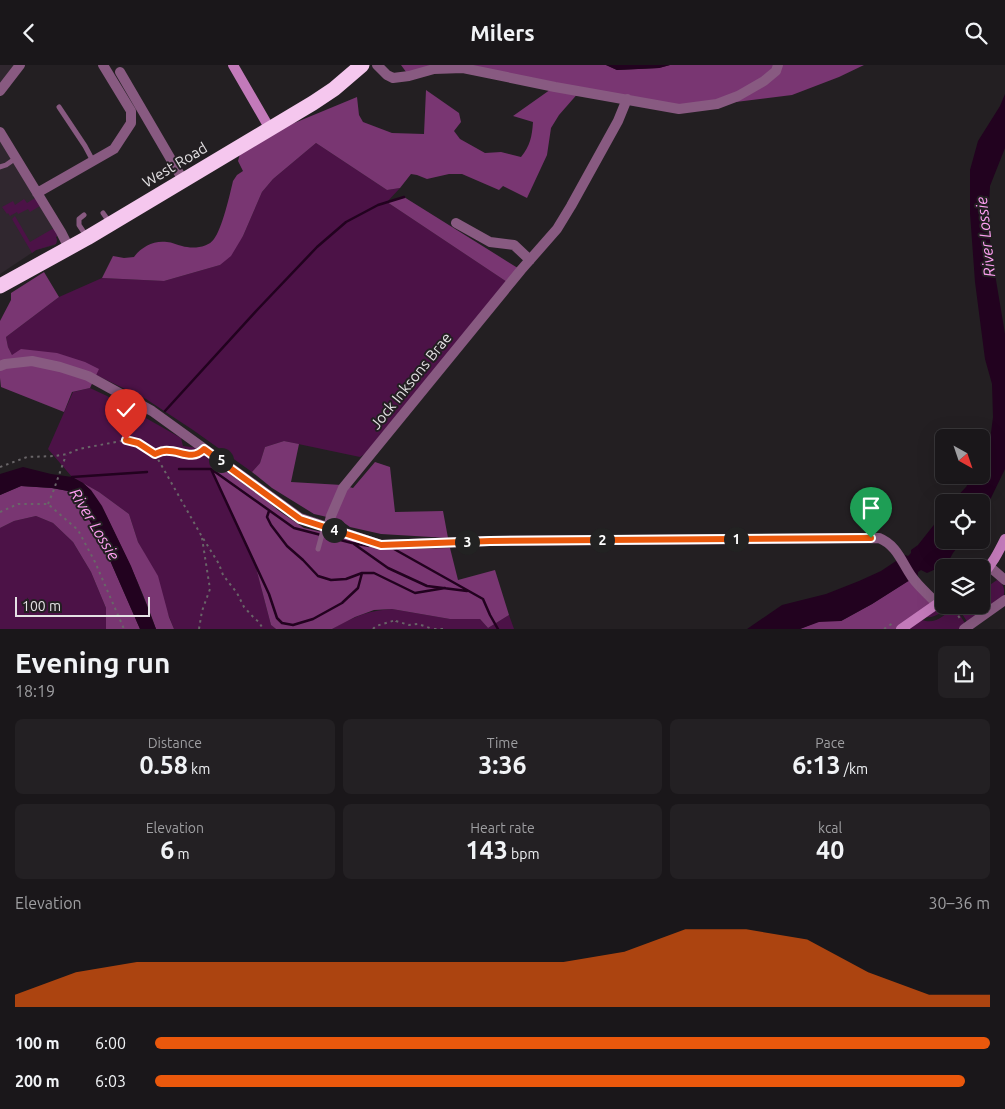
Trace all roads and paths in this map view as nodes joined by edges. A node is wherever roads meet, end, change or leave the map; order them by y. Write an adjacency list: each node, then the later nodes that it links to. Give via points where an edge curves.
1 (20, 65): 10 (street)
2 (103, 65): 16 (street, via 131,111 131,123 114,149)
3 (233, 65): 13 (street)
4 (362, 65): 13 (highway, West Road, via 334,89)
5 (377, 65): 9 (street, via 393,78)
6 (431, 65): 9 (lane)
7 (778, 65): 11 (street, via 764,81 717,104 679,109)
8 (120, 72): 18 (street)
9 (418, 74): 11 (street, via 434,69 463,68)
10 (0, 91)
11 (627, 99): 24 (street, Jock Inksons Brae, via 571,206 557,229)
12 (60, 107): 16 (lane)
13 (270, 129): 18 (highway, West Road)
14 (0, 132): 15 (street)
15 (16, 158): 17 (lane); 19 (street)
16 (93, 161): 19 (street)
17 (0, 167)
18 (183, 180): 22 (highway, West Road, via 107,218)
19 (37, 193): 23 (street)
20 (84, 215): 22 (lane, via 79,219 79,225)
21 (456, 223): 24 (street, via 490,242 514,245)
22 (87, 237): 23 (highway, West Road)
23 (69, 248): 25 (highway, West Road)
24 (530, 259): 33 (street, Jock Inksons Brae, via 344,488)
25 (0, 285)
26 (0, 366): 27 (street, via 32,361 88,376 152,411)
27 (204, 449): 29 (path, via 194,455 165,451); 33 (street, via 300,519)
28 (66, 454): 29 (path, via 126,440 138,443); 30 (path, via 28,457); 31 (path)
29 (155, 454): 34 (path)
30 (0, 467)
31 (48, 504): 32 (path, via 18,504); 44 (path, via 78,530 96,562)
32 (0, 512)
33 (325, 529): 36 (lane); 39 (street, via 381,545 875,537 885,540 901,556 912,577)
34 (201, 535): 45 (path, via 210,589); 46 (path, via 244,607)
35 (1005, 539): 37 (street)
36 (318, 549)
37 (990, 567): 38 (street)
38 (1005, 580)
39 (935, 596)
40 (1005, 600): 43 (street)
41 (935, 608): 50 (street)
42 (957, 614): 43 (path)
43 (965, 628)
44 (124, 629)
45 (199, 629)
46 (263, 629)
47 (372, 629): 48 (path, via 396,620)
48 (433, 629): 49 (path)
49 (443, 629)
50 (901, 629)

